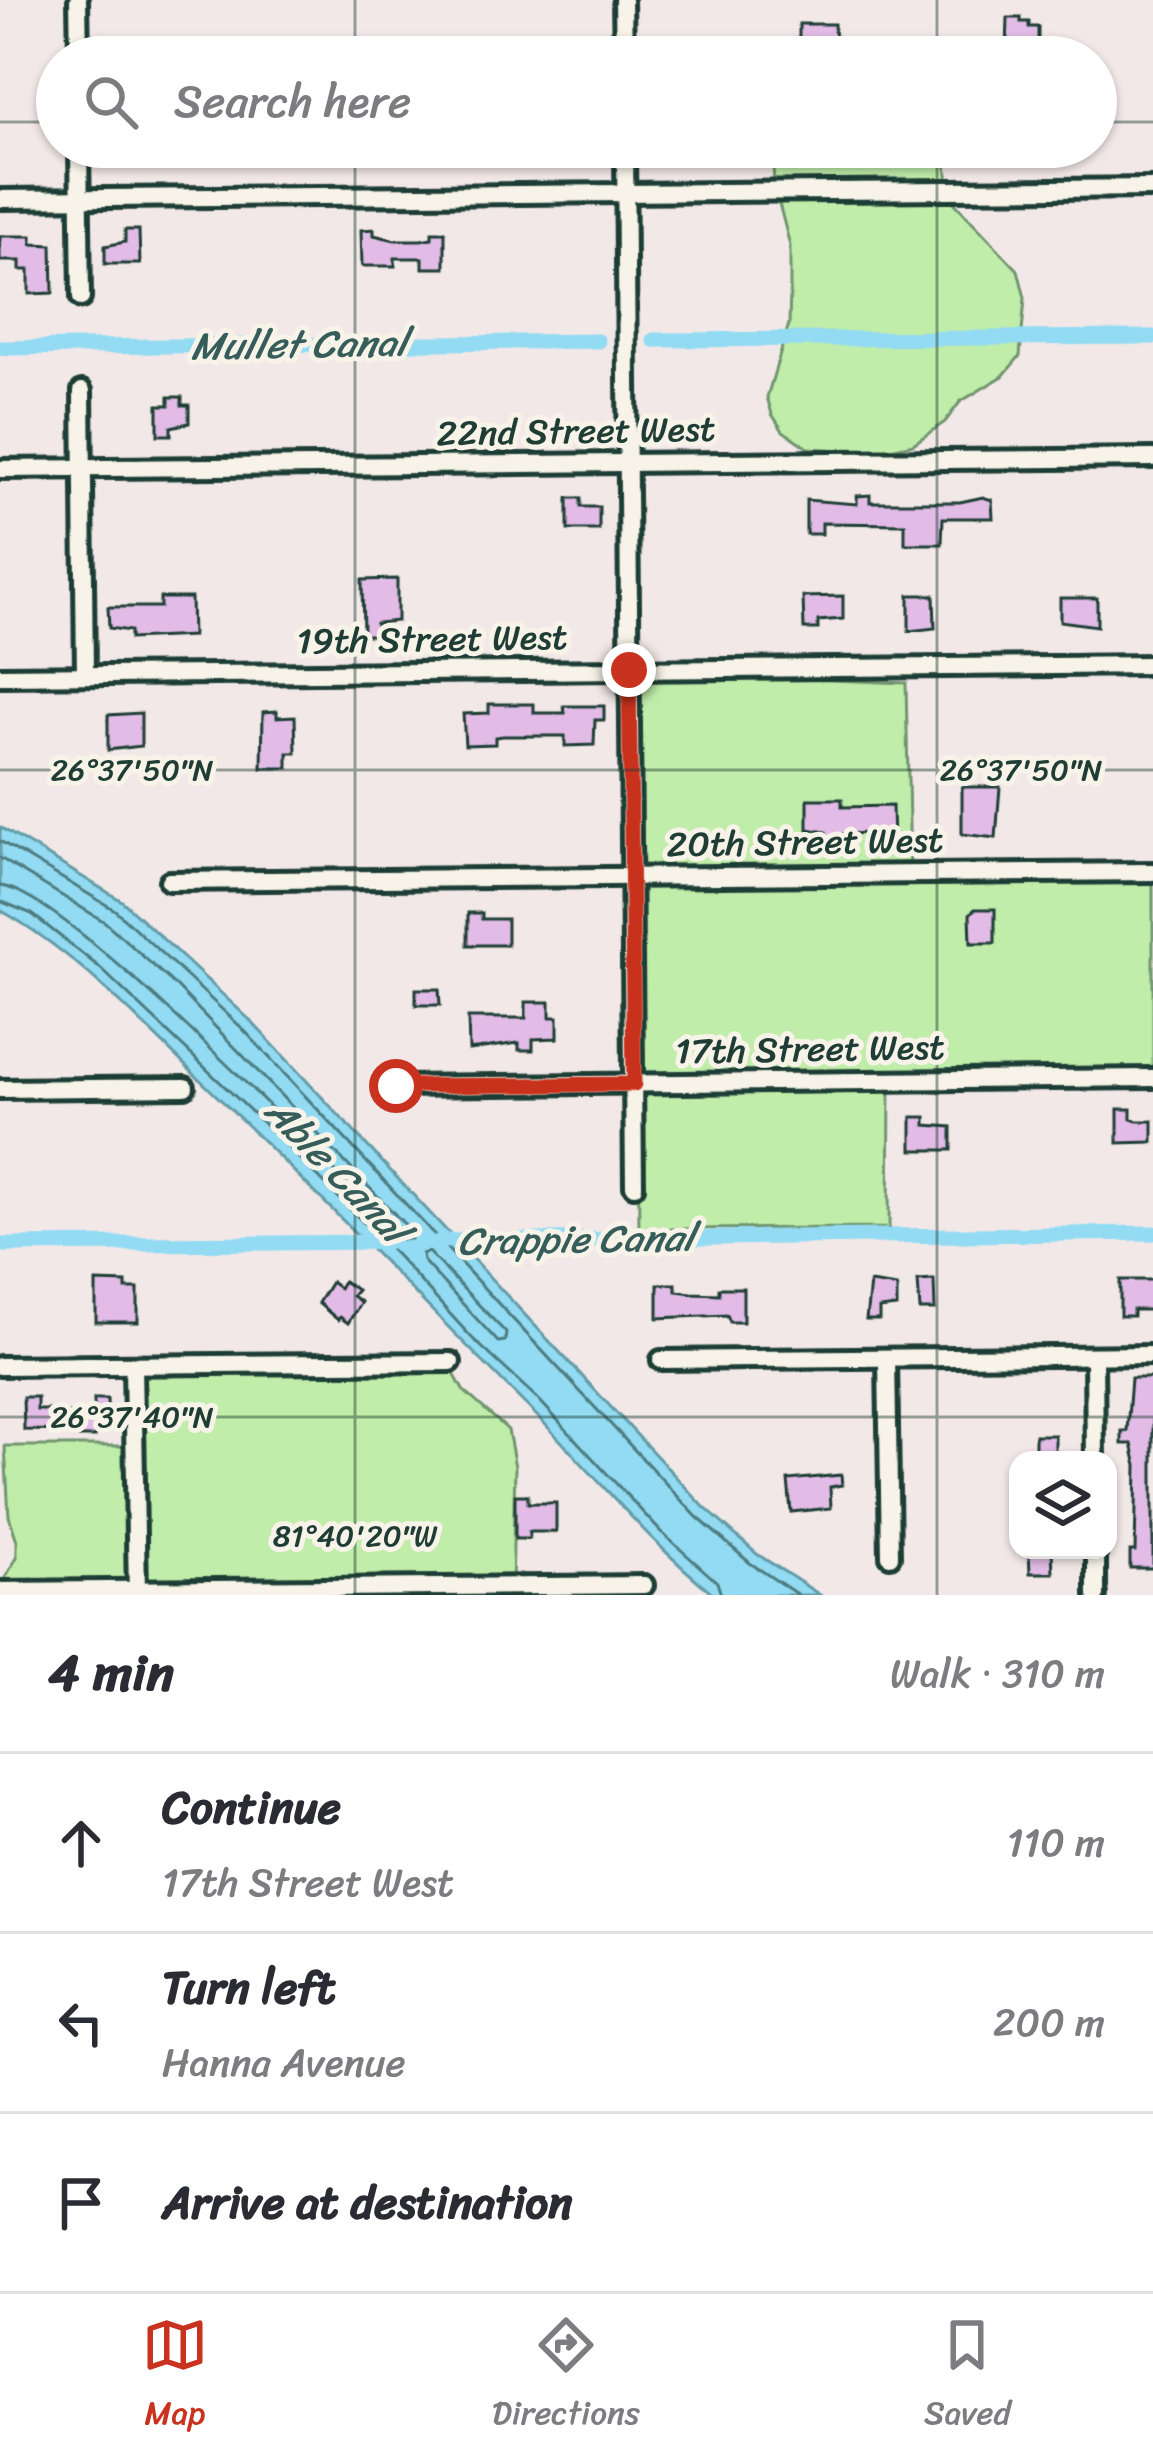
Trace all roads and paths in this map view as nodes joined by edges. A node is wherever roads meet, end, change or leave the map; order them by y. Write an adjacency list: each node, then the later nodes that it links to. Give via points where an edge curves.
1 (78, 0): 3 (street)
2 (623, 0): 4 (street)
3 (79, 36)
4 (624, 36)
5 (80, 168): 9 (street)
6 (625, 168): 8 (street)
7 (1153, 188): 8 (street)
8 (625, 193): 9 (street); 14 (street)
9 (80, 198): 10 (street); 11 (street)
10 (0, 199)
11 (81, 298)
12 (82, 391): 16 (street)
13 (1153, 458): 14 (street, 22nd Street West)
14 (626, 463): 16 (street, 22nd Street West); 18 (street)
15 (0, 469): 16 (street, 22nd Street West)
16 (83, 469): 19 (street)
17 (1153, 665): 18 (street, 19th Street West)
18 (629, 670): 19 (street, 19th Street West); 22 (street)
19 (85, 675): 20 (street, 19th Street West)
20 (0, 676)
21 (1153, 872): 22 (street, 20th Street West)
22 (631, 877): 23 (street, 20th Street West); 25 (street)
23 (169, 881)
24 (1153, 1078): 25 (street, 17th Street West)
25 (634, 1084): 26 (street, 17th Street West); 29 (street)
26 (396, 1086)
27 (185, 1087): 28 (street)
28 (0, 1089)
29 (634, 1186)
30 (1153, 1355): 31 (street)
31 (1094, 1356): 32 (street); 37 (street)
32 (887, 1359): 33 (street); 38 (street)
33 (662, 1360)
34 (451, 1362): 35 (street)
35 (134, 1365): 36 (street); 42 (street)
36 (0, 1366)
37 (1095, 1451)
38 (890, 1556)
39 (1096, 1559): 43 (street)
40 (644, 1585): 42 (street)
41 (0, 1591): 42 (street)
42 (136, 1593)
43 (1096, 1595)

